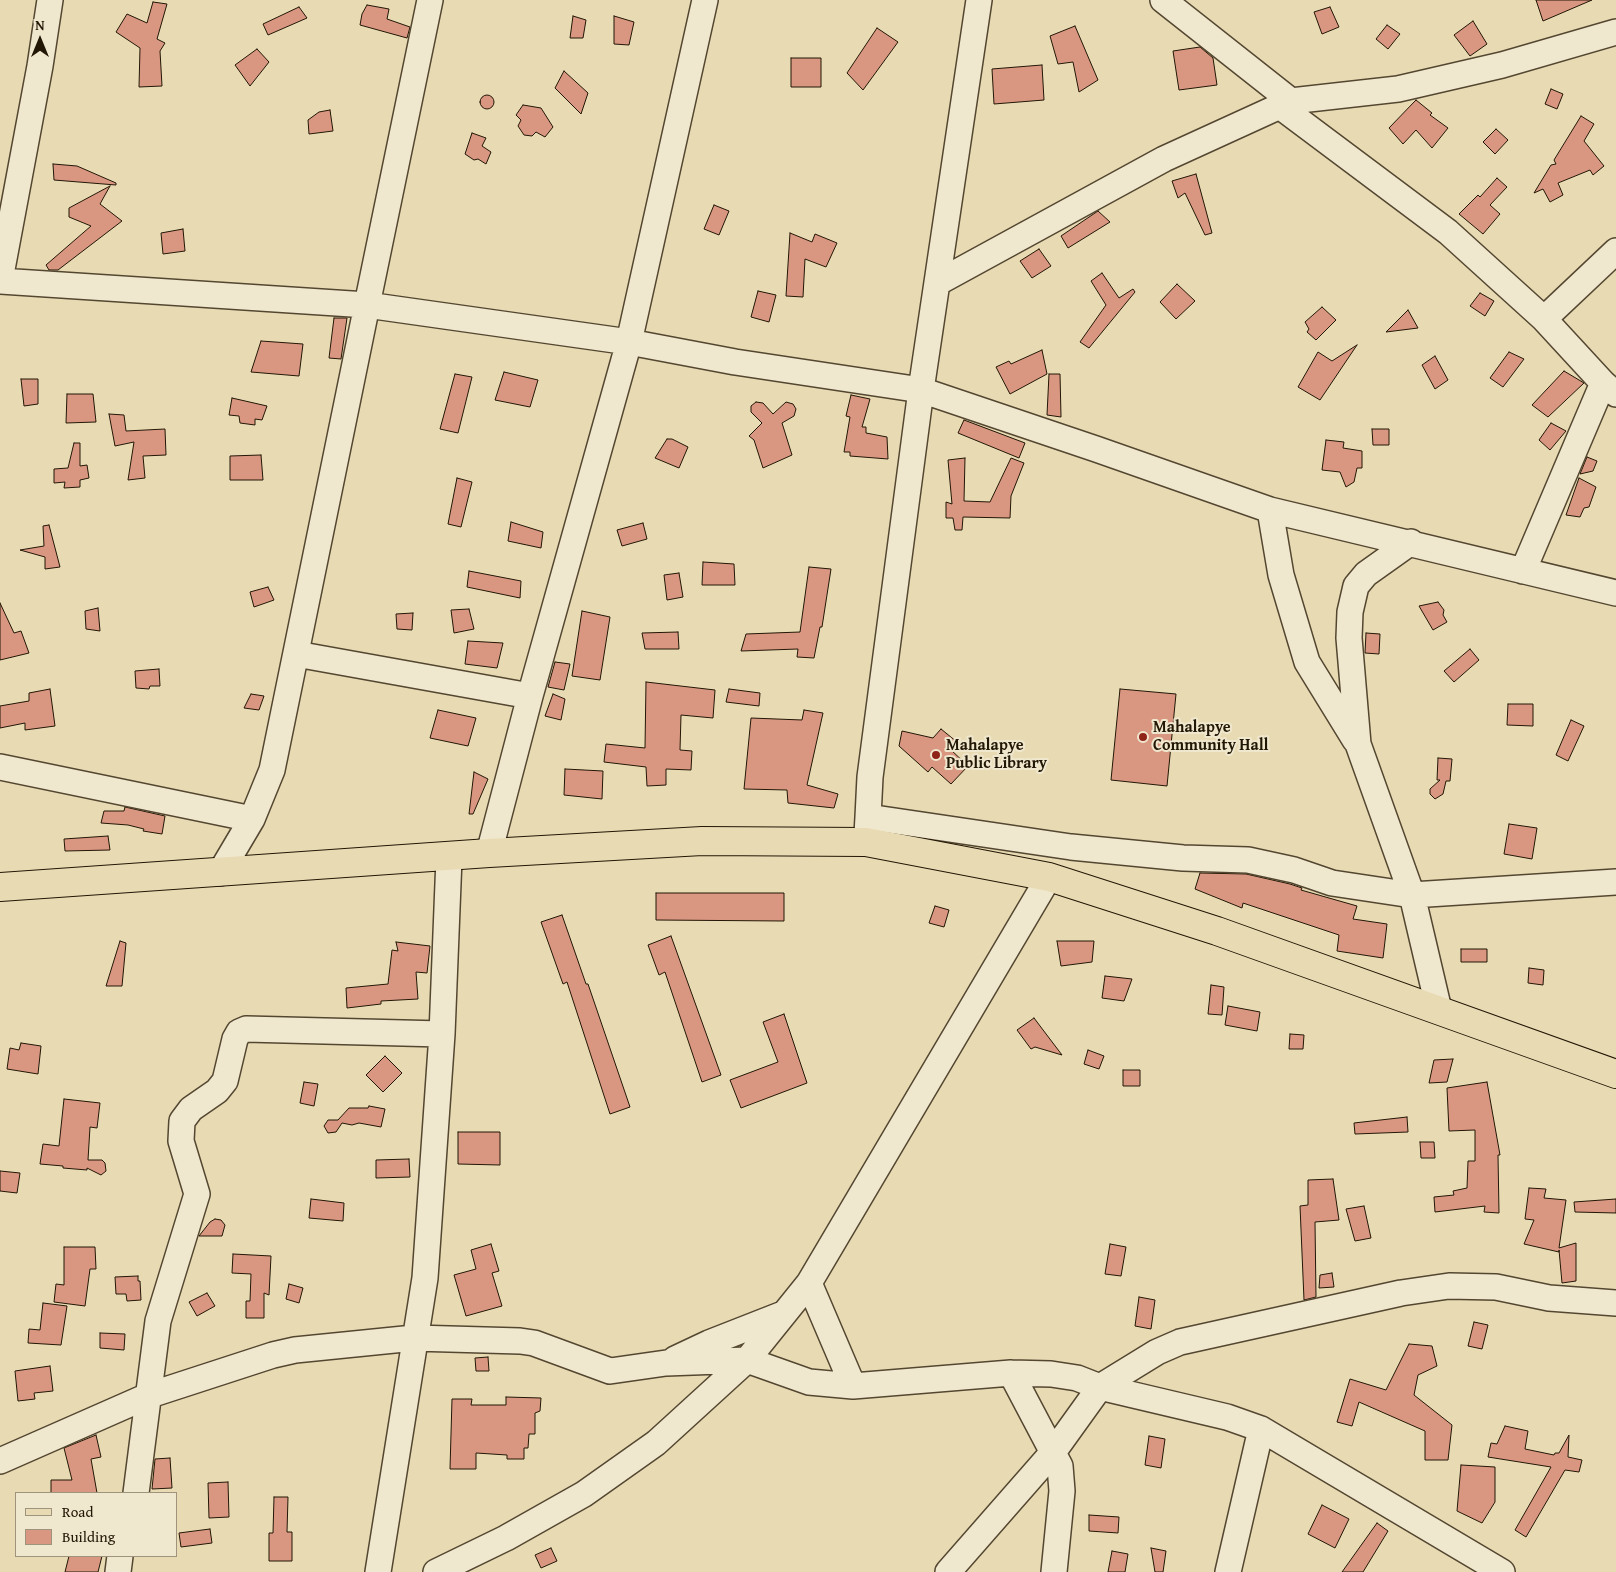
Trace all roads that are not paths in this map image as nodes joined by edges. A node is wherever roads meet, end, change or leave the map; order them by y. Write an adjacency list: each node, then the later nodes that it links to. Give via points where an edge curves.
1 (50, 0): 9 (street)
2 (430, 0): 11 (street)
3 (705, 0): 13 (street)
4 (979, 0): 10 (street)
5 (1163, 0): 7 (street)
6 (1615, 33): 7 (street, via 1502,65 1398,89)
7 (1286, 104): 10 (street, via 1164,159); 12 (street, via 1448,232)
8 (1616, 251): 12 (street)
9 (0, 281): 11 (street)
10 (938, 283): 15 (street)
11 (367, 305): 13 (street); 20 (street)
12 (1544, 319): 14 (street)
13 (629, 342): 15 (street, via 735,362); 21 (street)
14 (1609, 389): 18 (street)
15 (921, 390): 16 (street); 25 (street, via 872,767)
16 (1270, 510): 17 (street); 22 (street, via 1281,575 1307,662)
17 (1412, 542): 18 (street); 22 (street, via 1366,574 1356,586 1349,638)
18 (1523, 571): 19 (street)
19 (1616, 593)
20 (296, 654): 21 (street); 24 (street, via 272,770)
21 (530, 696): 26 (street)
22 (1358, 744): 32 (street)
23 (0, 767): 24 (street)
24 (252, 819): 28 (street)
25 (867, 829): 26 (main road); 29 (main road); 32 (street, via 1183,858 1248,860 1294,870 1332,883)
26 (489, 853): 27 (main road)
27 (449, 858): 28 (main road); 34 (street)
28 (220, 873): 31 (main road)
29 (1049, 877): 33 (main road, via 1217,931); 36 (street)
30 (1616, 882): 32 (street)
31 (0, 887)
32 (1412, 895): 33 (street)
33 (1439, 1010): 35 (main road)
34 (442, 1034): 39 (street, via 425,1278); 45 (street, via 246,1029 239,1032 234,1039 225,1081 191,1109 182,1121 185,1161 197,1194 158,1321)
35 (1616, 1074)
36 (809, 1283): 38 (street); 43 (street)
37 (1616, 1303): 44 (street, via 1549,1298 1496,1287 1449,1286 1401,1293 1180,1342 1157,1352)
38 (786, 1314): 40 (street); 41 (street, via 708,1343)
39 (414, 1338): 41 (street, via 534,1343 610,1370); 45 (street, via 295,1350); 53 (street)
40 (747, 1360): 41 (street); 43 (street, via 809,1382); 54 (street, via 656,1443 584,1494 506,1538)
41 (666, 1363)
42 (1011, 1373): 43 (street); 44 (street, via 1077,1378); 47 (street)
43 (853, 1386)
44 (1100, 1387): 46 (street, via 1227,1417); 47 (street)
45 (150, 1395): 48 (street); 49 (street)
46 (1261, 1429): 51 (street); 57 (street)
47 (1054, 1451): 55 (street); 56 (street, via 1060,1466 1062,1490)
48 (0, 1461)
49 (136, 1492)
50 (120, 1557): 52 (street)
51 (1497, 1571)
52 (118, 1572)
53 (378, 1572)
54 (436, 1572)
55 (948, 1572)
56 (1054, 1572)
57 (1228, 1572)

